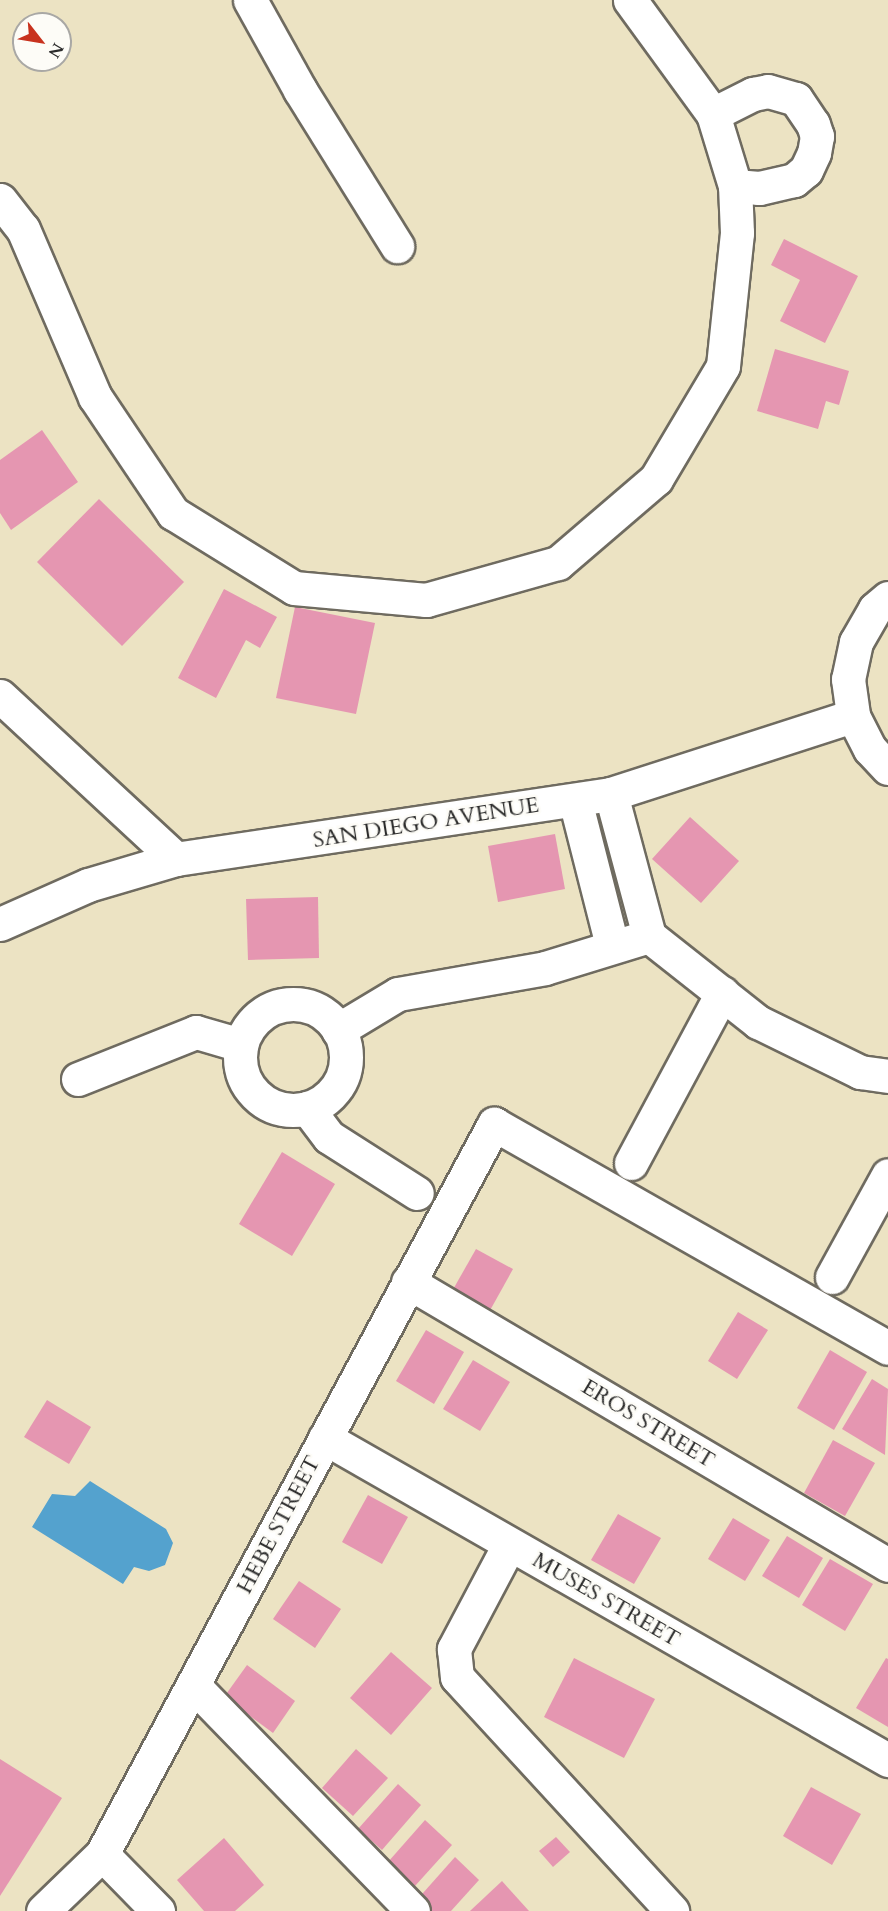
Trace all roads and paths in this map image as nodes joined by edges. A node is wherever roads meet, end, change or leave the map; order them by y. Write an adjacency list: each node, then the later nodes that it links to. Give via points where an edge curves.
1 (250, 0): 6 (street, via 300,90)
2 (630, 0): 3 (street)
3 (713, 114): 4 (street); 4 (street, via 753,94 768,91 796,99 817,136 806,170 794,180 759,188)
4 (735, 186): 5 (street, via 737,233 723,366 656,479 558,563 426,600 294,588 172,513 95,397 23,229)
5 (0, 200)
6 (397, 246)
7 (888, 598): 9 (street, via 875,609 856,642 848,679)
8 (0, 696): 13 (street)
9 (853, 716): 10 (street, via 870,749); 11 (street, SAN DIEGO AVENUE)
10 (888, 768)
11 (611, 794): 12 (street, SAN DIEGO AVENUE); 15 (street)
12 (575, 800): 13 (street, SAN DIEGO AVENUE); 16 (street)
13 (176, 859): 14 (street, SAN DIEGO AVENUE, via 88,885)
14 (0, 924)
15 (649, 936): 16 (street); 17 (street)
16 (612, 945): 18 (street, via 545,968 398,994)
17 (722, 993): 20 (street, via 758,1022 860,1072); 23 (street)
18 (338, 1030): 19 (street, via 311,1007 285,1005 260,1015); 22 (street, via 346,1061 342,1076 334,1090)
19 (241, 1045): 21 (street, via 196,1032); 22 (street, via 245,1081 256,1096 271,1106)
20 (888, 1076)
21 (78, 1079)
22 (307, 1108): 25 (street, via 329,1137)
23 (632, 1163)
24 (888, 1175): 26 (street)
25 (417, 1193)
26 (832, 1277)
27 (408, 1282): 28 (street, HEBE STREET, via 494,1124); 29 (street, HEBE STREET); 31 (street, EROS STREET)
28 (888, 1348)
29 (325, 1438): 30 (street, MUSES STREET); 32 (street, HEBE STREET)
30 (509, 1545): 33 (street, MUSES STREET); 38 (street, via 454,1649 457,1677)
31 (888, 1565)
32 (194, 1686): 34 (street, HEBE STREET); 37 (street)
33 (888, 1760)
34 (102, 1854): 35 (street, HEBE STREET); 36 (street)
35 (43, 1911)
36 (158, 1911)
37 (413, 1911)
38 (672, 1911)

